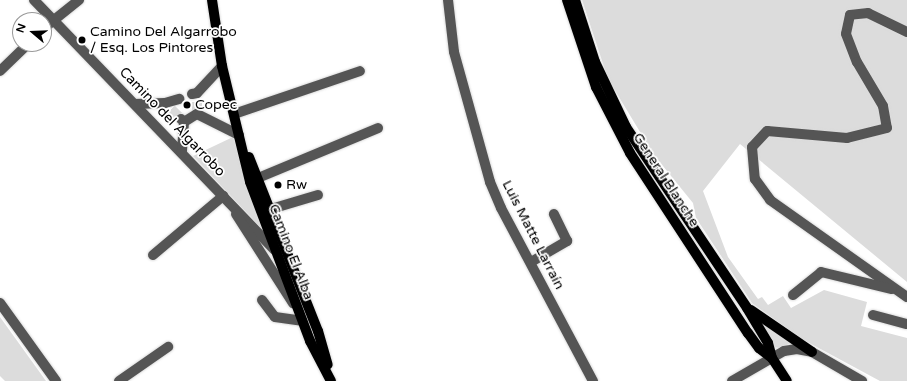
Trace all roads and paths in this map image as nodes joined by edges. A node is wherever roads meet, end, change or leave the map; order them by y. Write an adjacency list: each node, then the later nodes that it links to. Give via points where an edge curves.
1 (34, 0): 7 (street, Camino del Algarrobo)
2 (79, 0): 7 (street)
3 (212, 0): 10 (main road, Camino El Alba)
4 (448, 0): 27 (street, Luis Matte Larraín, via 454,52 481,155 501,208)
5 (567, 0): 42 (main road, General Blanche, via 596,87 630,153 755,343)
6 (575, 0): 34 (main road, General Blanche, via 595,62 626,127)
7 (53, 20): 15 (street, Camino del Algarrobo)
8 (907, 32): 29 (street, via 868,13 850,15 846,34 856,62 883,106 887,128 847,138 768,131 752,147 755,179 770,200)
9 (20, 52): 11 (street)
10 (222, 66): 13 (street); 16 (main road, Camino El Alba)
11 (0, 71)
12 (360, 71): 16 (street)
13 (195, 95)
14 (179, 99): 15 (street, via 168,106)
15 (135, 104): 19 (street, Camino del Algarrobo)
16 (234, 114): 18 (main road, Camino El Alba)
17 (378, 128): 20 (street)
18 (238, 132): 19 (street, via 197,113 183,120); 20 (main road, Camino El Alba); 26 (main road, Camino El Alba, via 250,182)
19 (182, 152): 22 (street, Camino del Algarrobo)
20 (258, 178): 23 (main road, Camino El Alba)
21 (318, 195): 23 (street)
22 (224, 196): 25 (street); 26 (street, Camino del Algarrobo, via 267,240); 32 (street, Camino del Algarrobo)
23 (271, 209): 28 (main road, Camino El Alba)
24 (554, 214): 27 (street, via 567,241)
25 (153, 255)
26 (279, 257): 28 (street, Camino del Algarrobo); 35 (main road, Camino El Alba)
27 (531, 262): 46 (street, Luis Matte Larraín)
28 (297, 279): 45 (main road, Camino El Alba, via 318,331)
29 (903, 294): 30 (street, via 821,272)
30 (793, 295)
31 (262, 300): 37 (street, via 272,315)
32 (292, 301): 35 (street, Camino del Algarrobo); 37 (street)
33 (0, 303): 43 (street)
34 (747, 308): 41 (main road); 42 (main road, General Blanche, via 768,343)
35 (298, 310): 38 (main road, Camino El Alba)
36 (873, 315): 39 (street)
37 (283, 318): 38 (street)
38 (302, 321): 45 (main road, Camino El Alba)
39 (907, 324)
40 (168, 346): 44 (street)
41 (812, 352): 42 (street, via 790,349); 49 (street)
42 (772, 358): 47 (street); 48 (main road, General Blanche)
43 (56, 381)
44 (119, 381)
45 (332, 381)
46 (593, 381)
47 (732, 381)
48 (787, 381)
49 (862, 381)

